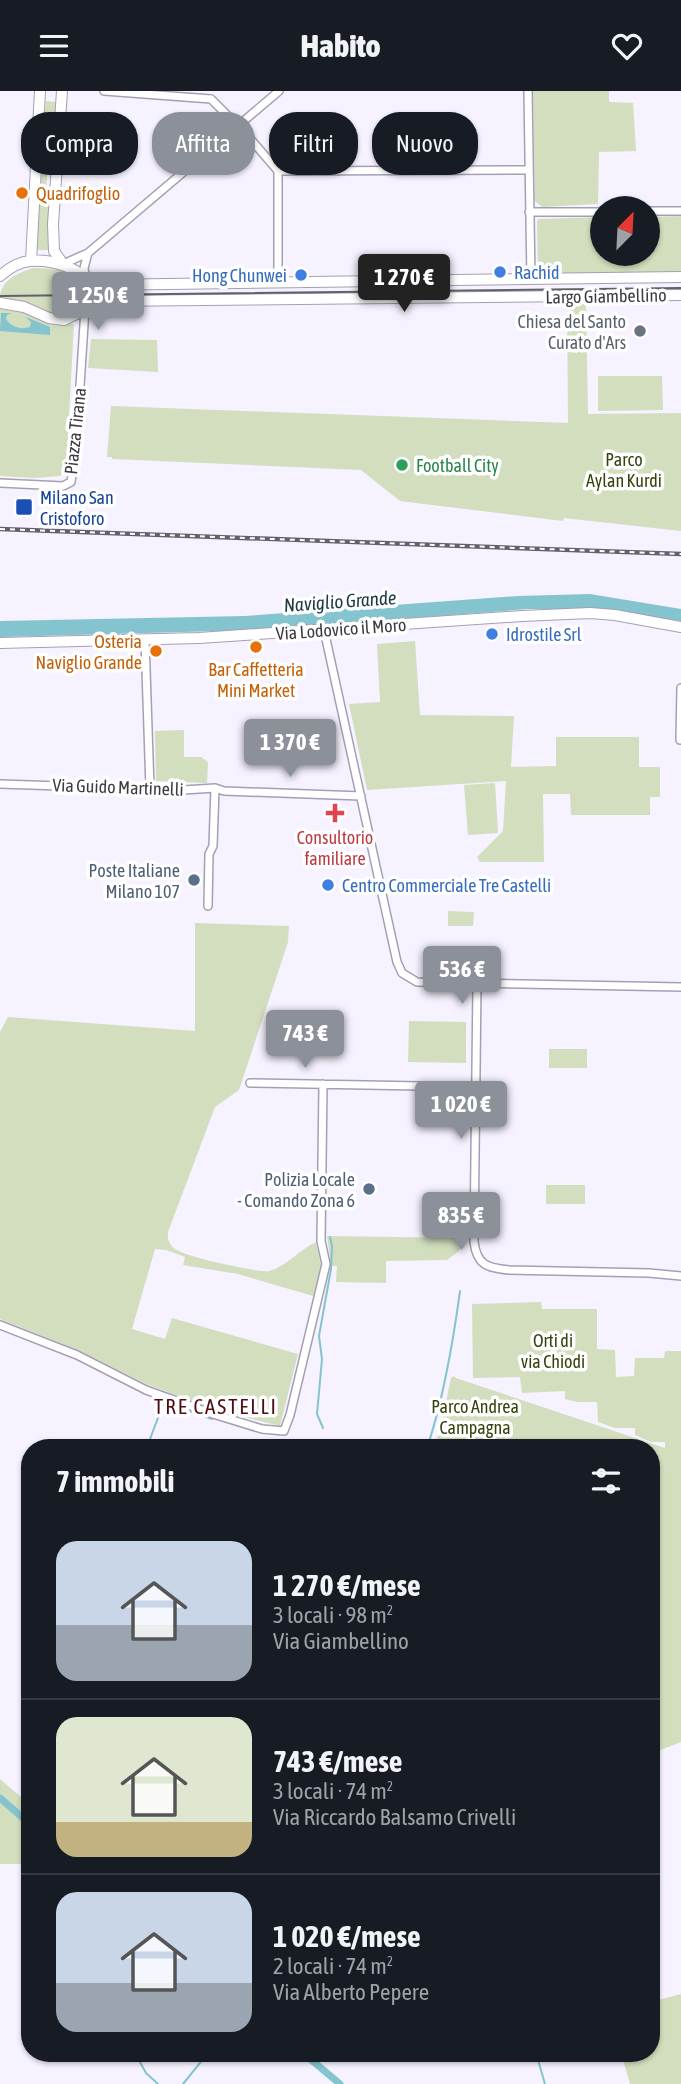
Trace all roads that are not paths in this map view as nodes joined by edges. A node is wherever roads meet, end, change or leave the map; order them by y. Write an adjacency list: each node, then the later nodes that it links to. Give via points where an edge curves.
1 (40, 91): 20 (street)
2 (62, 91): 21 (street, via 53,224 54,251)
3 (104, 91): 6 (street)
4 (279, 91): 8 (street)
5 (527, 91): 11 (street, Largo Giambellino)
6 (212, 95): 7 (street)
7 (226, 112)
8 (255, 112)
9 (255, 146): 10 (street)
10 (269, 161)
11 (528, 170): 12 (street); 17 (street, Largo Giambellino)
12 (358, 171)
13 (179, 175): 19 (street)
14 (278, 175): 26 (street)
15 (660, 211): 16 (street)
16 (681, 211)
17 (529, 212): 18 (street); 24 (street, Largo Giambellino)
18 (590, 212)
19 (88, 253): 21 (street); 25 (street)
20 (30, 261): 21 (street); 22 (street, via 16,264)
21 (63, 264): 25 (street)
22 (0, 276)
23 (681, 277): 24 (street, Largo Giambellino)
24 (531, 280): 26 (street)
25 (86, 282): 26 (street); 29 (street, Piazza Tirana, via 90,293)
26 (278, 283)
27 (681, 295): 29 (street, Largo Giambellino, via 103,302)
28 (0, 303): 29 (street, via 57,320 71,319)
29 (85, 309): 30 (street, Piazza Tirana, via 71,482 63,486)
30 (0, 483)
31 (681, 627): 32 (street, Via Lodovico il Moro, via 590,614)
32 (324, 630): 33 (street, Via Lodovico il Moro); 40 (street)
33 (145, 640): 34 (street, Via Lodovico il Moro); 38 (street)
34 (0, 643)
35 (681, 688): 36 (street)
36 (680, 740)
37 (2, 782): 38 (street, Via Guido Martinelli)
38 (150, 788): 39 (street, Via Guido Martinelli)
39 (215, 788): 40 (street, Via Guido Martinelli); 41 (street)
40 (361, 796): 42 (street, via 402,973 417,982)
41 (208, 907)
42 (477, 983): 43 (street); 46 (street)
43 (681, 987)
44 (250, 1083): 45 (street)
45 (323, 1084): 46 (street); 48 (street, via 321,1241 326,1264 284,1431 262,1429 146,1390 77,1355)
46 (476, 1087): 47 (street, via 474,1244 483,1263 509,1270)
47 (681, 1273)
48 (0, 1325)

